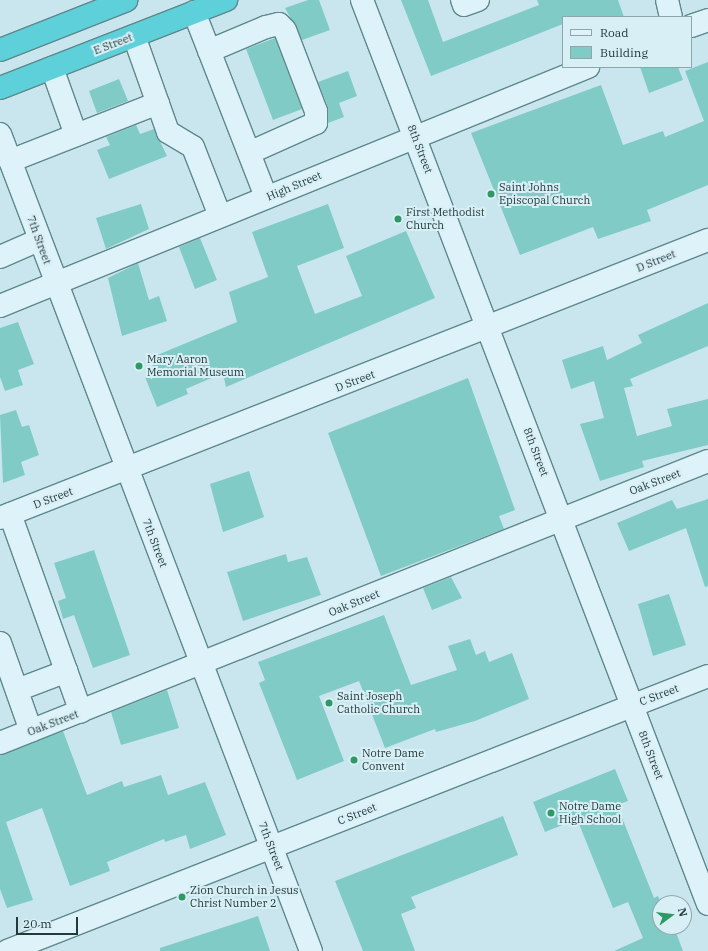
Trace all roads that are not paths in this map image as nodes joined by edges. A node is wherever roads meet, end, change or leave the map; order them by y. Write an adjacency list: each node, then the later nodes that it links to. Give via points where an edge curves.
1 (226, 0): 7 (highway, E Street)
2 (362, 0): 20 (street, 8th Street)
3 (462, 0): 4 (street, via 464,5)
4 (478, 0)
5 (667, 0): 8 (street)
6 (122, 1): 12 (highway)
7 (194, 12): 11 (highway, E Street); 13 (street)
8 (671, 16)
9 (708, 20): 10 (street)
10 (692, 26)
11 (134, 36): 14 (highway, E Street); 17 (street)
12 (0, 50)
13 (209, 51): 21 (street); 21 (street, via 266,27 279,24 285,30 316,112 316,122)
14 (52, 68): 16 (highway, E Street); 19 (street)
15 (585, 68): 20 (street, High Street)
16 (0, 88)
17 (158, 103): 19 (street); 24 (street, via 168,132 194,147)
18 (0, 134): 22 (street, 7th Street)
19 (76, 135): 22 (street)
20 (414, 136): 23 (street, High Street); 30 (street, 8th Street)
21 (249, 153): 23 (street)
22 (10, 161): 25 (street, 7th Street)
23 (266, 197): 24 (street, High Street)
24 (220, 216): 28 (street, High Street)
25 (40, 240): 27 (street); 28 (street, 7th Street)
26 (708, 240): 30 (street, D Street)
27 (0, 257)
28 (56, 284): 29 (street, High Street); 32 (street, 7th Street)
29 (0, 306)
30 (489, 328): 32 (street, D Street); 34 (street, 8th Street)
31 (708, 461): 34 (street, Oak Street)
32 (127, 470): 33 (street, D Street); 36 (street, 7th Street)
33 (5, 516): 37 (street)
34 (561, 518): 36 (street, Oak Street); 40 (street, 8th Street)
35 (0, 643): 39 (street)
36 (202, 666): 41 (street, Oak Street); 44 (street, 7th Street)
37 (67, 671): 39 (street); 41 (street)
38 (708, 676): 40 (street, C Street)
39 (17, 690): 42 (street)
40 (632, 705): 44 (street, C Street); 45 (street, 8th Street)
41 (81, 712): 42 (street, Oak Street)
42 (31, 731): 43 (street, Oak Street)
43 (0, 743)
44 (272, 848): 46 (street, C Street); 47 (street, 7th Street)
45 (707, 900)
46 (6, 951)
47 (312, 951)

